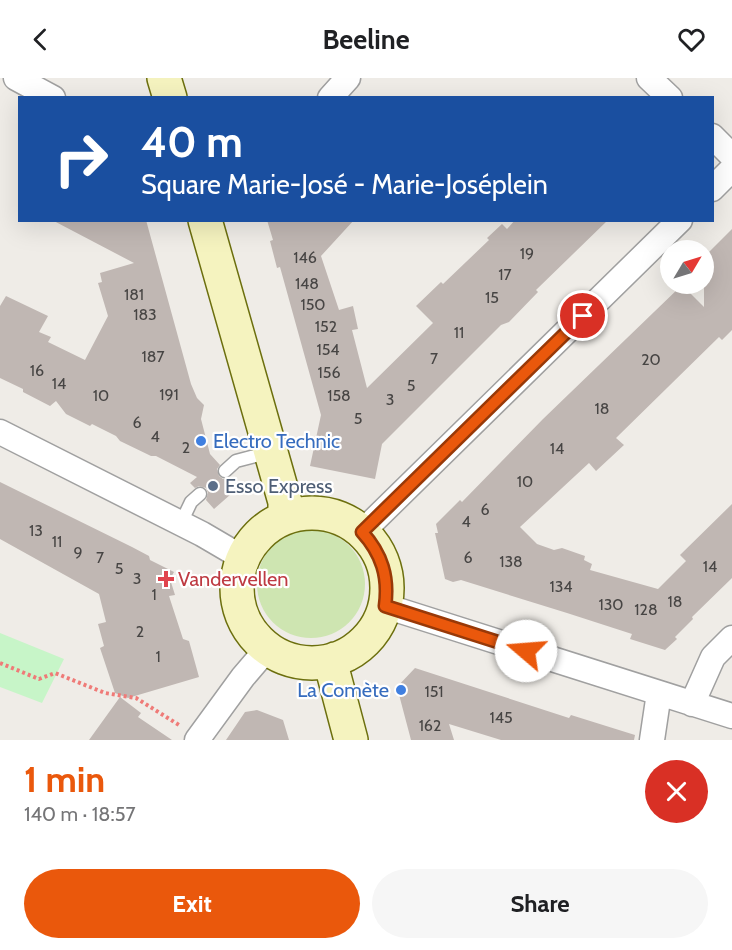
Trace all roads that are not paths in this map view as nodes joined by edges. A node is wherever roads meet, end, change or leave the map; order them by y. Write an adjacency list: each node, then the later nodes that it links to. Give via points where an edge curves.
1 (16, 78): 5 (street)
2 (164, 78): 6 (street)
3 (348, 78): 7 (street)
4 (649, 78): 8 (street)
5 (49, 96)
6 (169, 96)
7 (332, 96)
8 (668, 96)
9 (714, 138): 10 (street)
10 (732, 156)
11 (732, 170): 12 (street)
12 (714, 187)
13 (206, 222): 16 (street)
14 (678, 222): 21 (street)
15 (0, 432): 20 (street)
16 (271, 452): 17 (lane, via 236,462); 19 (street, via 285,502)
17 (225, 471)
18 (200, 494): 20 (lane, via 191,502)
19 (285, 517): 21 (street, via 317,513 342,520); 22 (street, via 255,539)
20 (181, 523): 22 (street)
21 (362, 532): 23 (street, via 385,570)
22 (243, 558): 25 (street, via 238,573 239,605 248,628)
23 (385, 606): 26 (street, via 371,634 354,650); 27 (street)
24 (732, 638): 28 (street, via 713,657)
25 (267, 649): 26 (street, via 296,661); 30 (street)
26 (335, 659): 31 (street, via 332,668)
27 (659, 693): 28 (street); 32 (street)
28 (692, 704): 29 (street)
29 (732, 716)
30 (190, 734)
31 (351, 740)
32 (652, 740)

